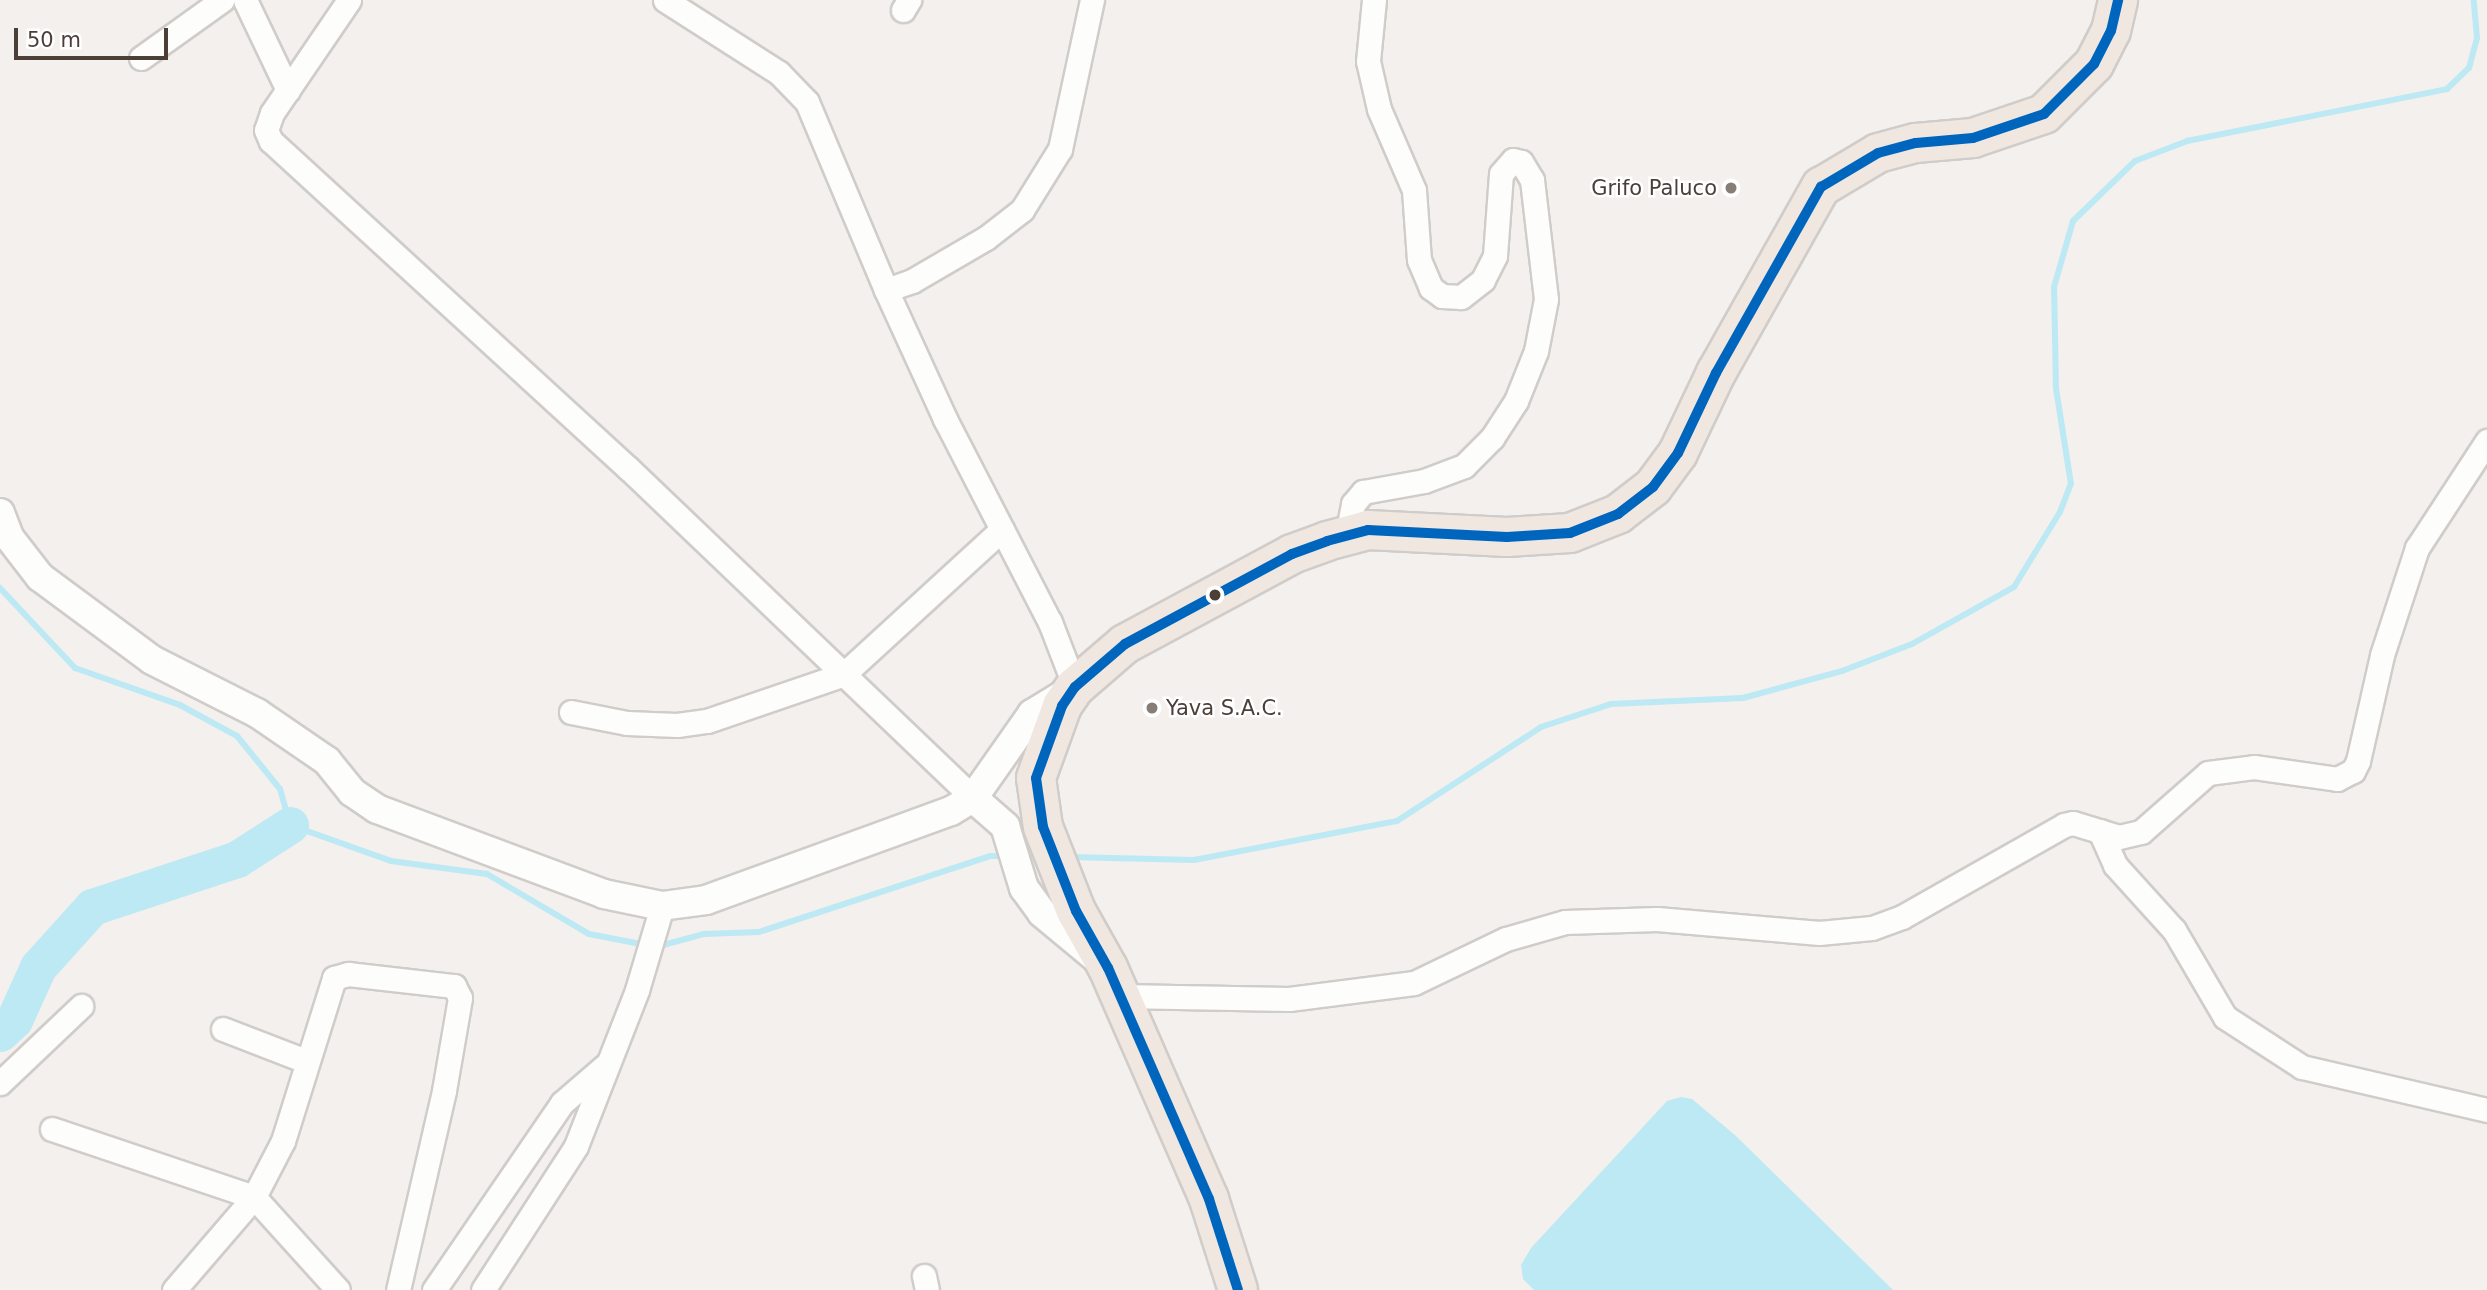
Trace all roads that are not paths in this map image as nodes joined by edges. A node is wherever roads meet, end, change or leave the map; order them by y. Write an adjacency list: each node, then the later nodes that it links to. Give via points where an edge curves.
1 (222, 0): 8 (street)
2 (245, 0): 9 (street)
3 (349, 0): 9 (street)
4 (665, 0): 10 (street, via 779,73 807,102)
5 (1092, 0): 10 (street, via 1060,149 1022,210 986,238 912,281)
6 (1374, 0): 14 (street, via 1368,61 1379,109 1414,190 1419,260 1431,288 1441,296 1461,296 1483,280 1495,256 1501,174 1513,160 1521,162 1532,180 1546,299 1536,351 1492,438 1464,466 1424,481 1363,492 1353,504)
7 (2118, 0): 14 (highway, via 2111,31 2094,64 2044,114 1973,138 1916,143 1878,153 1821,187 1716,373 1678,453 1653,487 1618,514 1570,533 1507,537 1368,530)
8 (141, 58)
9 (288, 90): 15 (street, via 266,130 271,141 628,468)
10 (886, 289): 13 (street)
11 (2487, 441): 19 (street, via 2438,512 2401,585 2353,771 2337,779 2254,766 2222,769 2208,774 2141,832 2119,837)
12 (0, 513): 20 (street, via 9,537 40,577 152,660 257,713 327,761 352,792 377,809 604,894)
13 (1002, 529): 15 (street); 16 (street, via 1050,622)
14 (1347, 535): 16 (highway, via 1293,554 1125,644)
15 (844, 674): 17 (street, via 707,721 627,723); 18 (street)
16 (1075, 687): 18 (street, via 1032,714); 21 (highway, via 1050,729 1036,778 1043,827 1076,911)
17 (571, 712)
18 (973, 798): 20 (street, via 951,811 706,900); 21 (street, via 1005,826 1024,888 1042,913)
19 (2100, 831): 21 (street, via 2064,825 1902,917 1872,928 1819,933 1657,919 1565,922 1506,939 1414,983 1289,999); 27 (street, via 2115,866 2174,930 2225,1017 2302,1067)
20 (662, 906): 25 (street)
21 (1114, 982): 35 (highway, via 1209,1199)
22 (81, 1006): 26 (street)
23 (223, 1029): 24 (street)
24 (306, 1061): 29 (street, via 283,1141); 32 (street, via 334,978 340,975 454,986 459,991 444,1091)
25 (608, 1063): 33 (street, via 562,1103); 34 (street, via 576,1146 554,1186)
26 (0, 1083)
27 (2487, 1110)
28 (51, 1129): 29 (street)
29 (254, 1197): 30 (street); 31 (street)
30 (174, 1290)
31 (338, 1290)
32 (398, 1290)
33 (434, 1290)
34 (483, 1290)
35 (1238, 1290)

